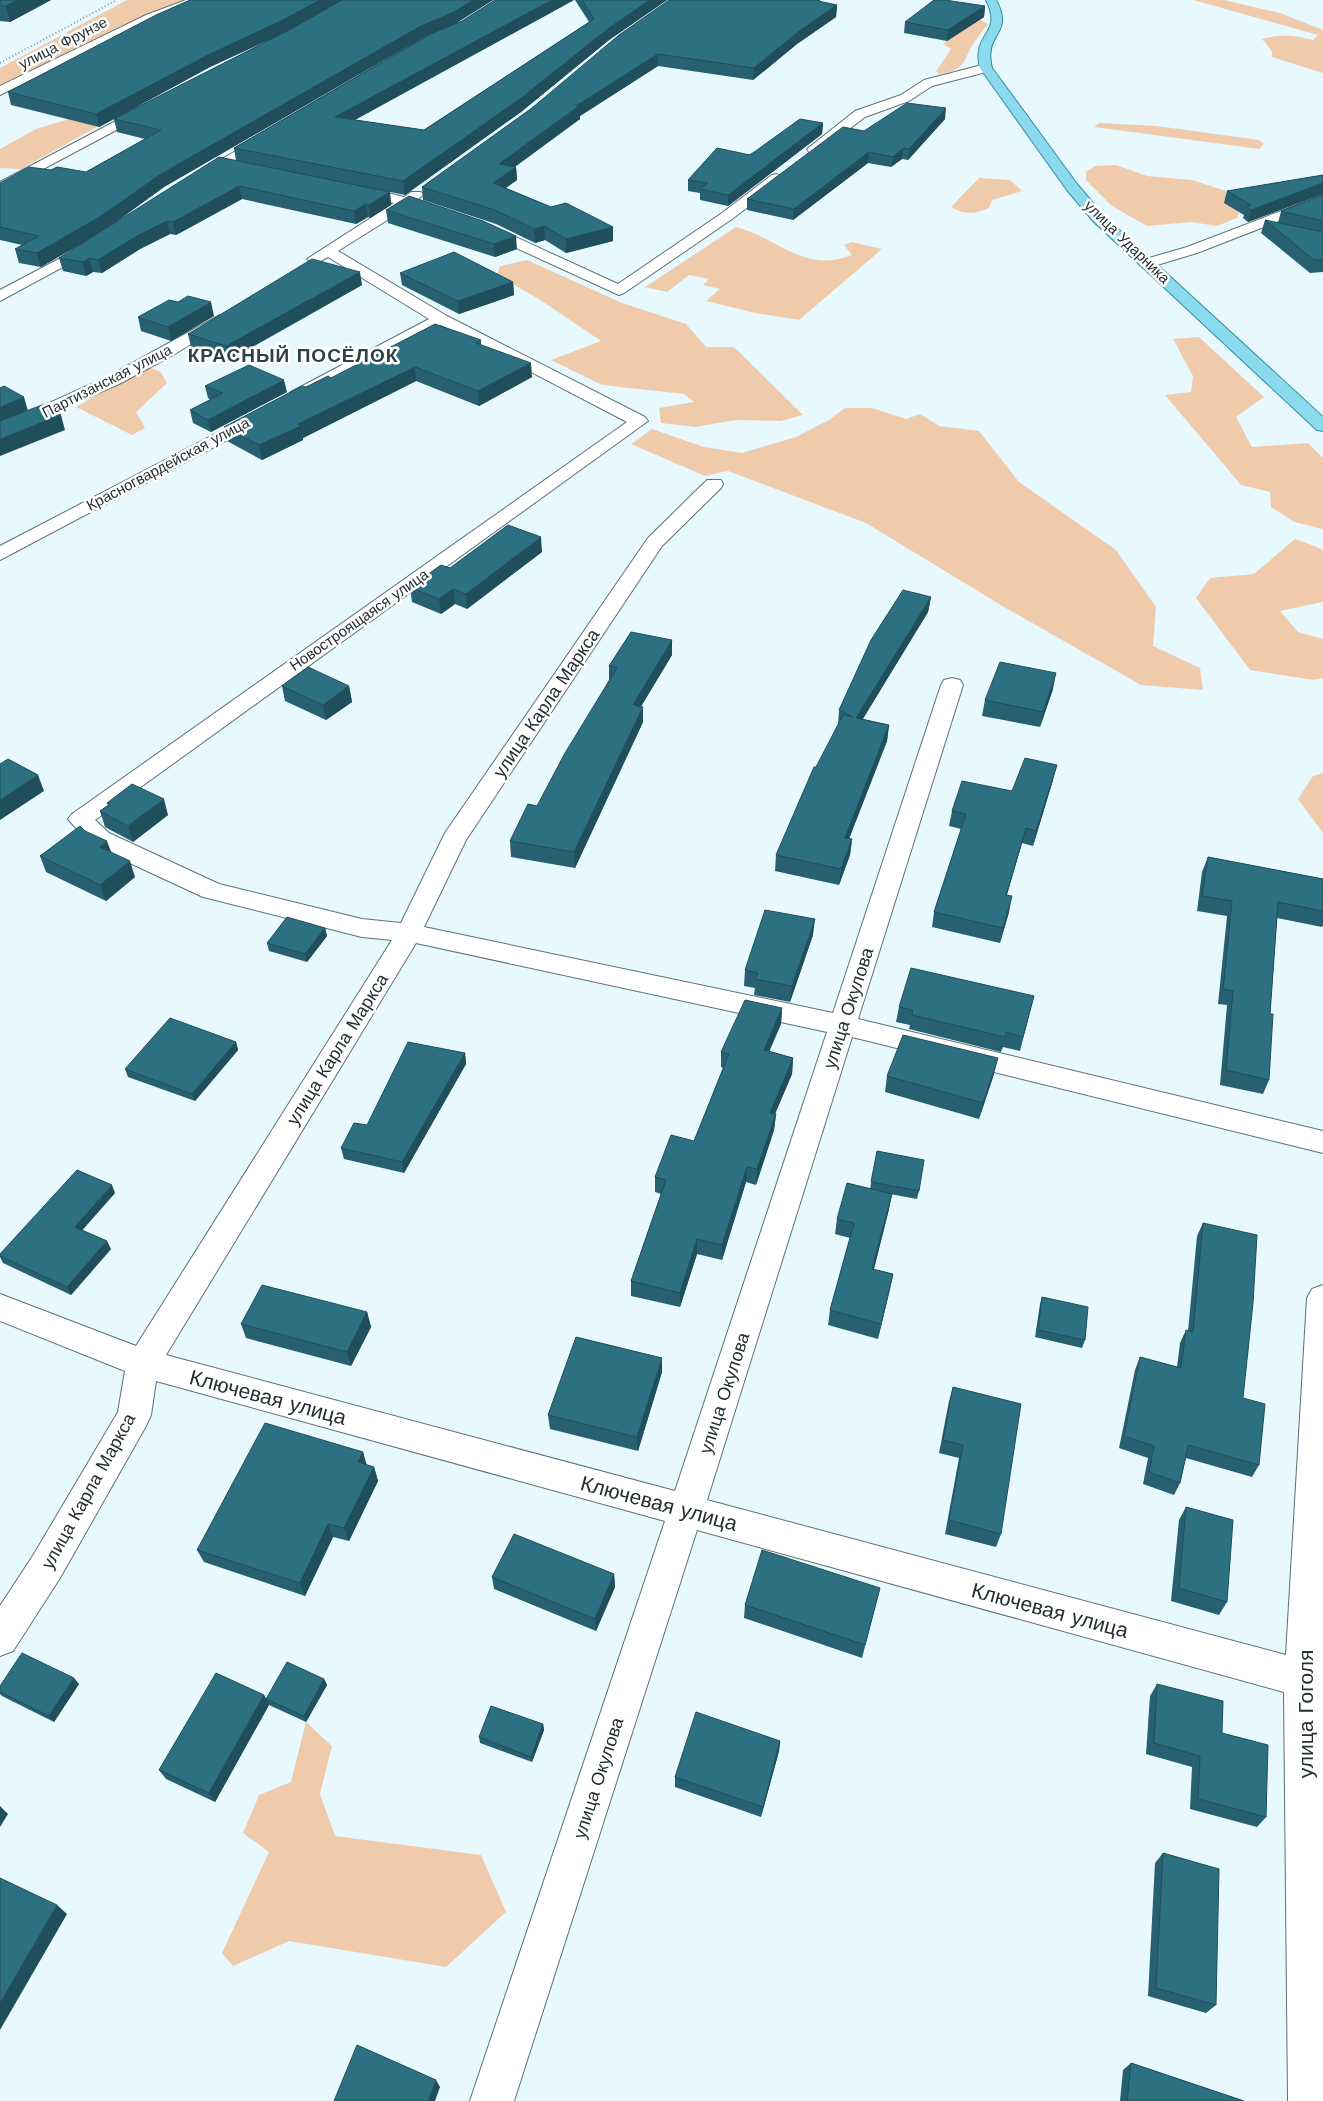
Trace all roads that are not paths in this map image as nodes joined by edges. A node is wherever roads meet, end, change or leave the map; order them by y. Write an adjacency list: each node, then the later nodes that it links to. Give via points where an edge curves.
1 (196, 0): 4 (street, улица Фрунзе, via 150,16)
2 (991, 0): 3 (main road, via 998,24 983,52)
3 (986, 68): 7 (street, via 928,83 905,98 860,114); 23 (main road, улица Ударника, via 1072,187 1099,219)
4 (0, 91)
5 (163, 100): 14 (street)
6 (281, 128): 8 (street)
7 (805, 156)
8 (220, 164): 9 (street); 11 (street)
9 (240, 167)
10 (790, 168): 18 (street, via 728,216 619,290)
11 (187, 182)
12 (431, 184): 16 (street)
13 (344, 187): 16 (street)
14 (0, 188)
15 (1323, 199): 19 (street)
16 (408, 202): 17 (street); 22 (street)
17 (453, 217)
18 (472, 223)
19 (1254, 225): 20 (street); 23 (street, via 1192,250)
20 (1280, 231)
21 (108, 235): 25 (street)
22 (328, 250): 24 (street); 27 (street)
23 (1148, 263): 28 (main road, улица Ударника)
24 (304, 266)
25 (0, 296)
26 (229, 314): 29 (street, Партизанская улица, via 196,336 70,402)
27 (441, 319): 31 (street, Красногвардейская улица); 33 (street, Новостроящаяся улица, via 639,421 80,819 100,838 212,891 362,928)
28 (1323, 426)
29 (0, 431)
30 (714, 484): 33 (street, улица Карла Маркса, via 655,542 519,742 454,839)
31 (0, 554)
32 (952, 685): 34 (street, улица Окулова)
33 (410, 933): 34 (street); 38 (street, улица Карла Маркса)
34 (842, 1025): 35 (street); 39 (street, улица Окулова)
35 (1323, 1142)
36 (1323, 1298): 41 (street, улица Гоголя)
37 (0, 1307): 38 (street, Ключевая улица)
38 (143, 1363): 39 (street, Ключевая улица); 40 (street, улица Карла Маркса, via 134,1415 47,1566)
39 (686, 1510): 41 (street, Ключевая улица); 42 (street, улица Окулова)
40 (0, 1638)
41 (1313, 1682): 43 (street, улица Гоголя)
42 (492, 2101)
43 (1310, 2101)

